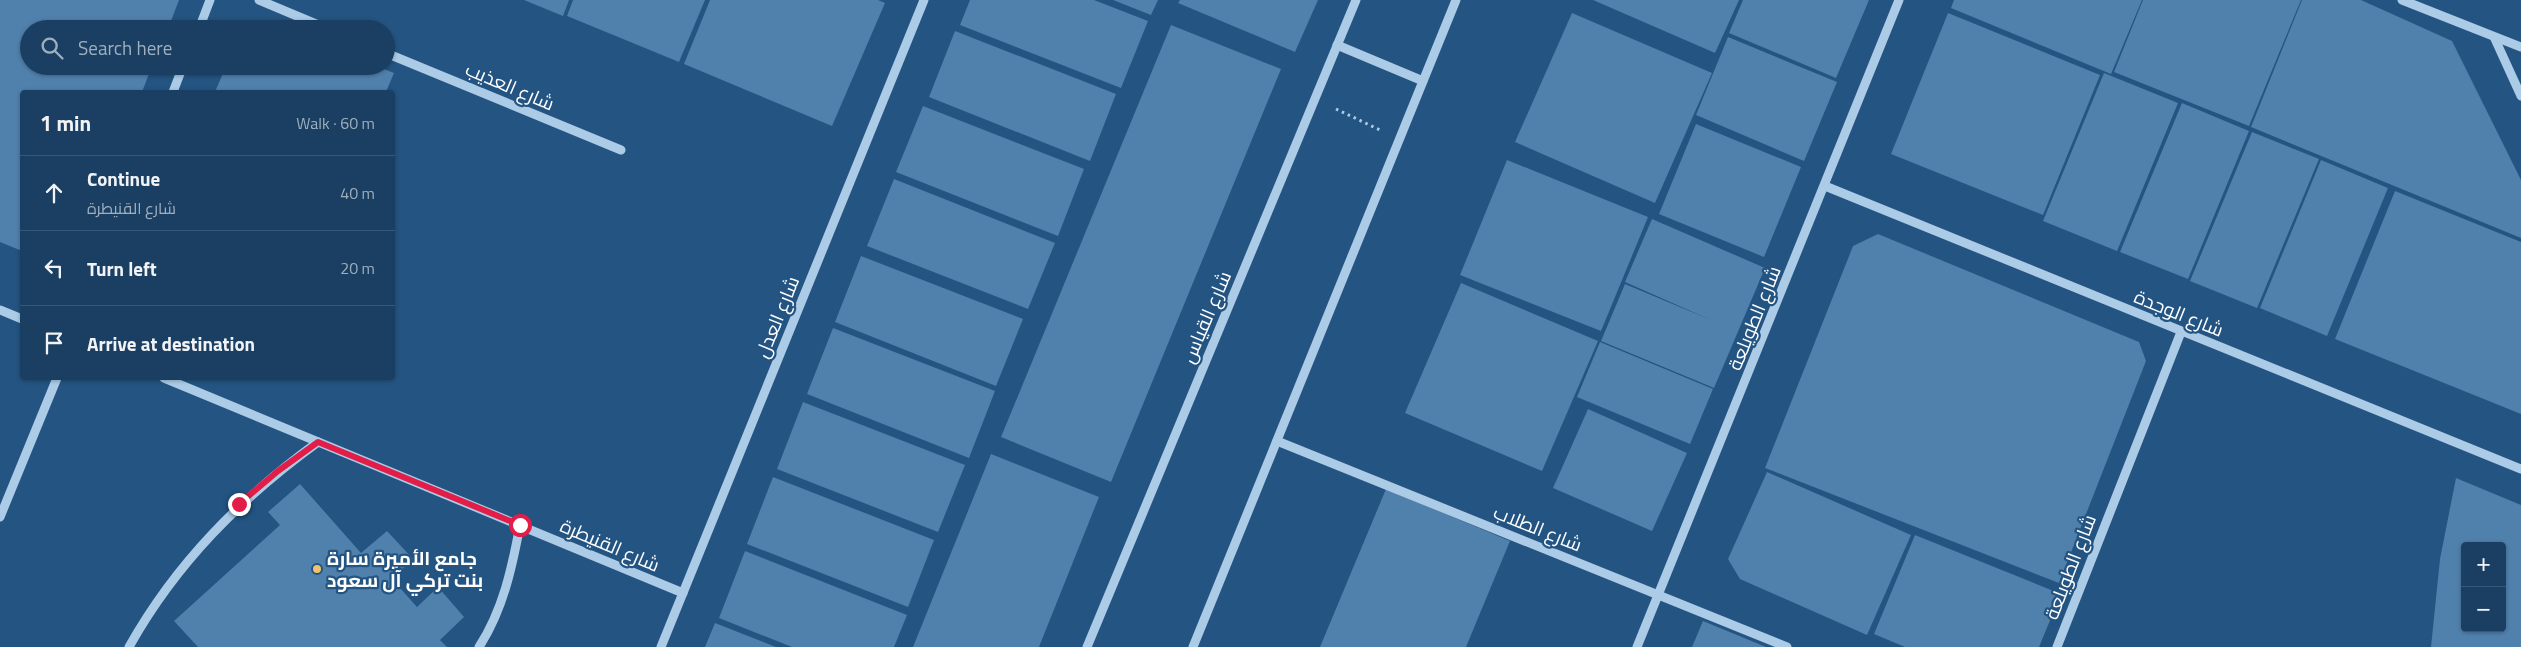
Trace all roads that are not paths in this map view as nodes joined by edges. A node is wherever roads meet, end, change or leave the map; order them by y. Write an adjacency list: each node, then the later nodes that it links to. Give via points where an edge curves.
1 (210, 0): 8 (street)
2 (259, 0): 9 (street)
3 (924, 0): 30 (street, شارع العدل)
4 (1356, 0): 11 (street, شارع القياس)
5 (1456, 0): 15 (street)
6 (1899, 0): 19 (street, شارع الطويلعة)
7 (2402, 0): 10 (street)
8 (202, 20)
9 (307, 20)
10 (2495, 39): 12 (street); 17 (street)
11 (1337, 45): 15 (street); 35 (street, شارع القياس)
12 (2521, 47)
13 (395, 57): 18 (street, شارع العذيب)
14 (180, 75): 16 (street)
15 (1423, 80): 25 (street)
16 (174, 90)
17 (2521, 96)
18 (621, 150)
19 (1825, 186): 22 (street, شارع الوجدة); 31 (street, شارع الطويلعة)
20 (0, 310): 21 (street)
21 (20, 318)
22 (2181, 332): 27 (street, شارع الوجدة); 39 (street, شارع الطويلعة)
23 (56, 380): 28 (street)
24 (169, 380): 26 (street, شارع القنيطرة)
25 (1277, 441): 31 (street, شارع الطلاب); 36 (street)
26 (318, 442): 29 (street, شارع القنيطرة); 32 (street, via 239,504 204,541 172,580)
27 (2521, 469)
28 (0, 517)
29 (520, 525): 30 (street, شارع القنيطرة); 33 (street, via 513,565 500,604)
30 (683, 593): 34 (street, شارع العدل)
31 (1658, 594): 37 (street, شارع الطويلعة); 38 (street, شارع الطلاب)
32 (129, 647)
33 (479, 647)
34 (661, 647)
35 (1086, 647)
36 (1193, 647)
37 (1637, 647)
38 (1787, 647)
39 (2056, 647)

